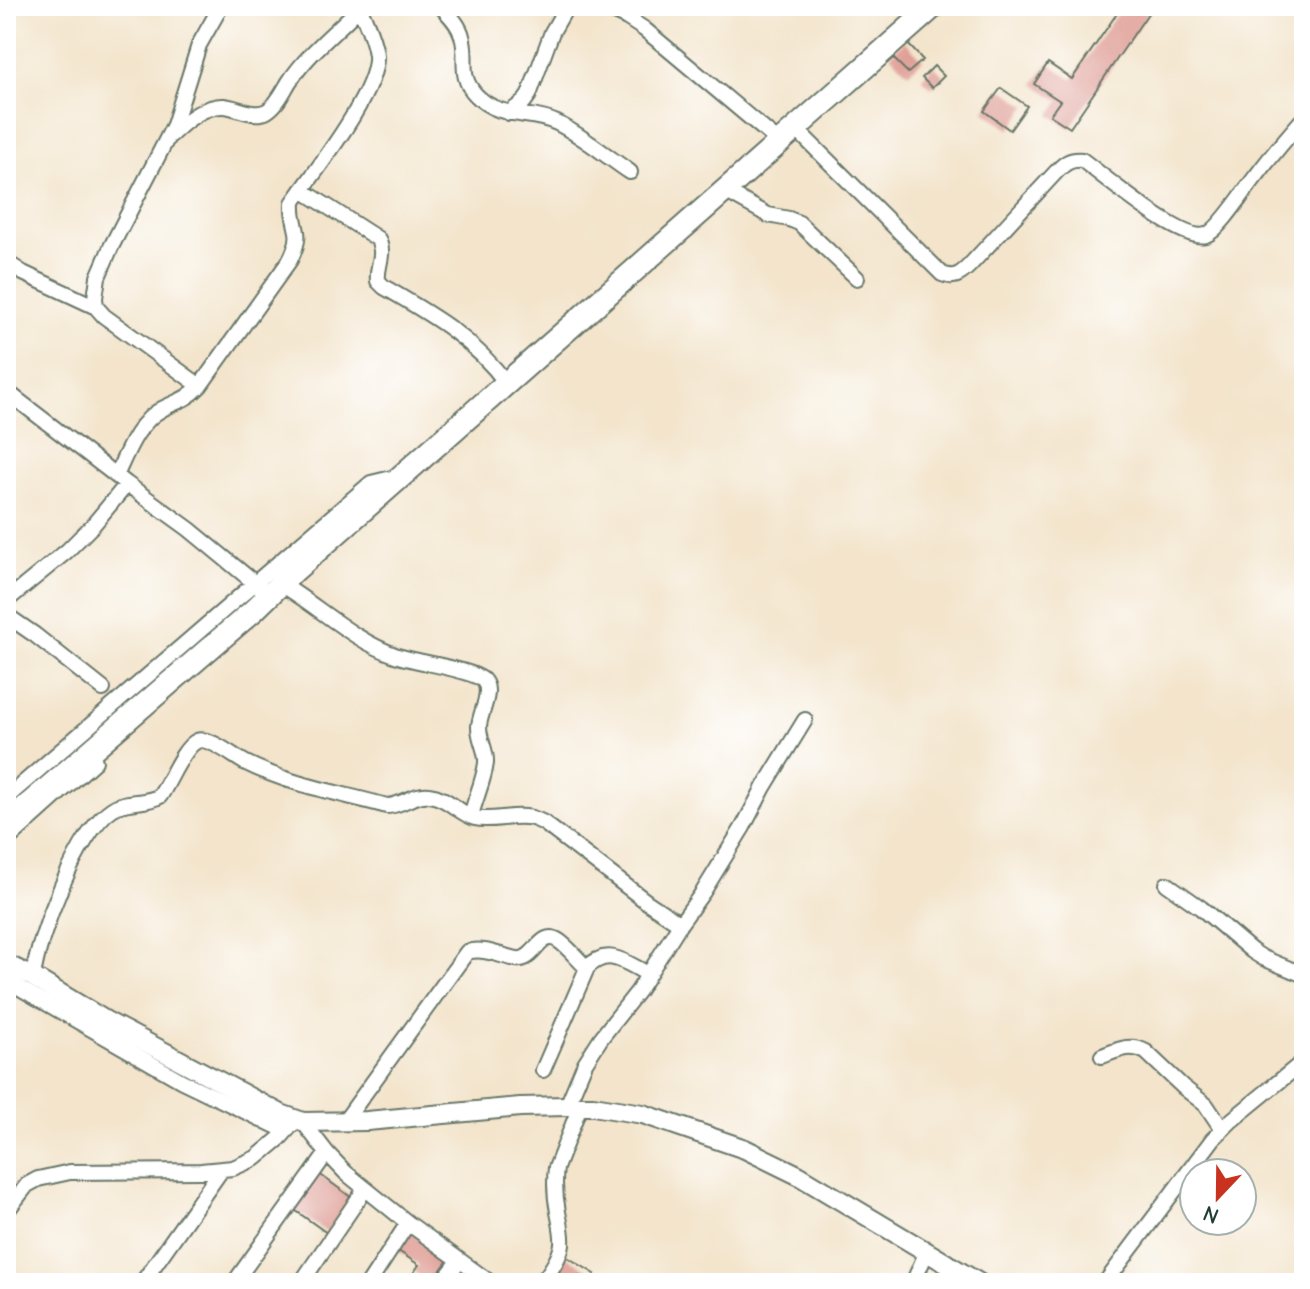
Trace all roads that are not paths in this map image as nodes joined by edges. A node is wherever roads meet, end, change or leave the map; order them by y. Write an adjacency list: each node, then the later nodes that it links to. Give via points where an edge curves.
1 (221, 6): 10 (street, via 199,45)
2 (441, 6): 7 (street, via 462,33 468,85 485,103)
3 (567, 6): 7 (street, via 529,95)
4 (601, 6): 9 (street, via 637,24)
5 (934, 6): 9 (main road)
6 (361, 7): 10 (street, via 305,60 269,110 215,107); 12 (street, via 376,55 373,78)
7 (509, 113): 11 (street, via 558,124)
8 (1304, 118): 9 (street, via 1206,235 1196,236 1164,221 1082,160 1073,160 954,277 942,274)
9 (788, 136): 13 (main road)
10 (167, 140): 16 (street, via 98,277)
11 (630, 172)
12 (302, 190): 17 (street, via 378,239 378,281 474,346); 18 (street, via 293,203 298,232 290,260)
13 (725, 191): 15 (street, via 768,215 799,223); 17 (main road)
14 (6, 262): 16 (street)
15 (857, 278)
16 (96, 307): 18 (street)
17 (507, 384): 20 (main road)
18 (200, 386): 21 (street, via 143,426 129,447)
19 (6, 391): 21 (street)
20 (402, 476): 22 (main road); 22 (street, via 371,483)
21 (122, 480): 22 (street); 23 (street, via 93,525)
22 (269, 592): 27 (street); 28 (street, via 385,651 482,680 486,695 479,728 486,758); 29 (main road); 30 (street)
23 (6, 601)
24 (6, 615): 25 (street)
25 (103, 689)
26 (805, 720): 32 (street)
27 (6, 798)
28 (471, 816): 32 (street, via 522,816 544,823); 37 (street, via 427,794 387,806 279,778 199,740 160,796 116,806 98,823 61,888)
29 (6, 824)
30 (6, 841)
31 (1167, 884): 36 (street, via 1252,951)
32 (680, 924): 35 (street)
33 (6, 964): 37 (street)
34 (587, 968): 35 (street, via 608,956); 41 (street); 44 (street, via 551,937 526,958 467,952)
35 (648, 974): 42 (street, via 585,1063)
36 (1304, 975)
37 (33, 977): 43 (street)
38 (6, 980): 43 (street, via 182,1081)
39 (1102, 1056): 45 (street, via 1131,1047 1146,1052 1206,1105)
40 (1304, 1061): 45 (street)
41 (543, 1070)
42 (574, 1106): 44 (street); 51 (street, via 643,1114 745,1149); 59 (street, via 554,1178 562,1245)
43 (292, 1122): 44 (street); 46 (street); 47 (street, via 256,1158)
44 (344, 1122)
45 (1222, 1129): 62 (street)
46 (327, 1153): 48 (street); 54 (street)
47 (222, 1169): 49 (street, via 53,1175 27,1185); 53 (street)
48 (365, 1189): 50 (street); 55 (street)
49 (6, 1212)
50 (408, 1223): 52 (street); 56 (street)
51 (927, 1251): 60 (street); 61 (street)
52 (459, 1261): 57 (street); 58 (street)
53 (142, 1283)
54 (234, 1283)
55 (301, 1283)
56 (369, 1283)
57 (442, 1283)
58 (491, 1283)
59 (542, 1283)
60 (913, 1283)
61 (979, 1283)
62 (1105, 1283)

